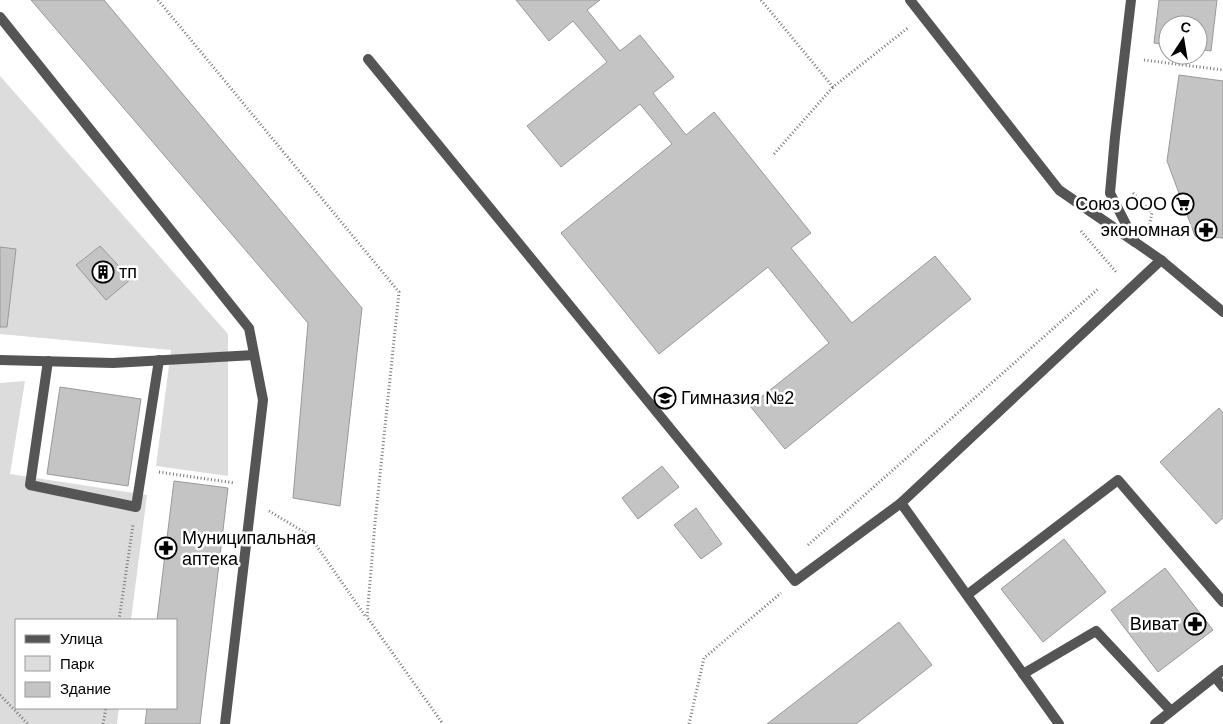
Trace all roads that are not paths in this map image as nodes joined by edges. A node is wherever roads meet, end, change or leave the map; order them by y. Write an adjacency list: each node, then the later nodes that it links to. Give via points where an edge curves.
1 (910, 0): 5 (street, via 1059,190)
2 (1131, 0): 5 (street, via 1110,193)
3 (0, 17): 8 (street, via 249,328)
4 (368, 59): 12 (street, via 795,581)
5 (1135, 242): 6 (street)
6 (1161, 260): 7 (street); 12 (street)
7 (1223, 312)
8 (254, 355): 10 (street); 19 (street, via 263,400)
9 (0, 360): 11 (street)
10 (159, 360): 11 (street, via 113,363); 11 (street, via 136,507 30,484)
11 (48, 361)
12 (901, 503): 13 (street)
13 (966, 594): 14 (street, via 1118,480); 15 (street)
14 (1223, 602)
15 (1023, 674): 18 (street, via 1096,631); 20 (street)
16 (1219, 674): 17 (street); 18 (street)
17 (1223, 687)
18 (1171, 711): 21 (street)
19 (225, 724)
20 (1059, 724)
21 (1155, 724)

